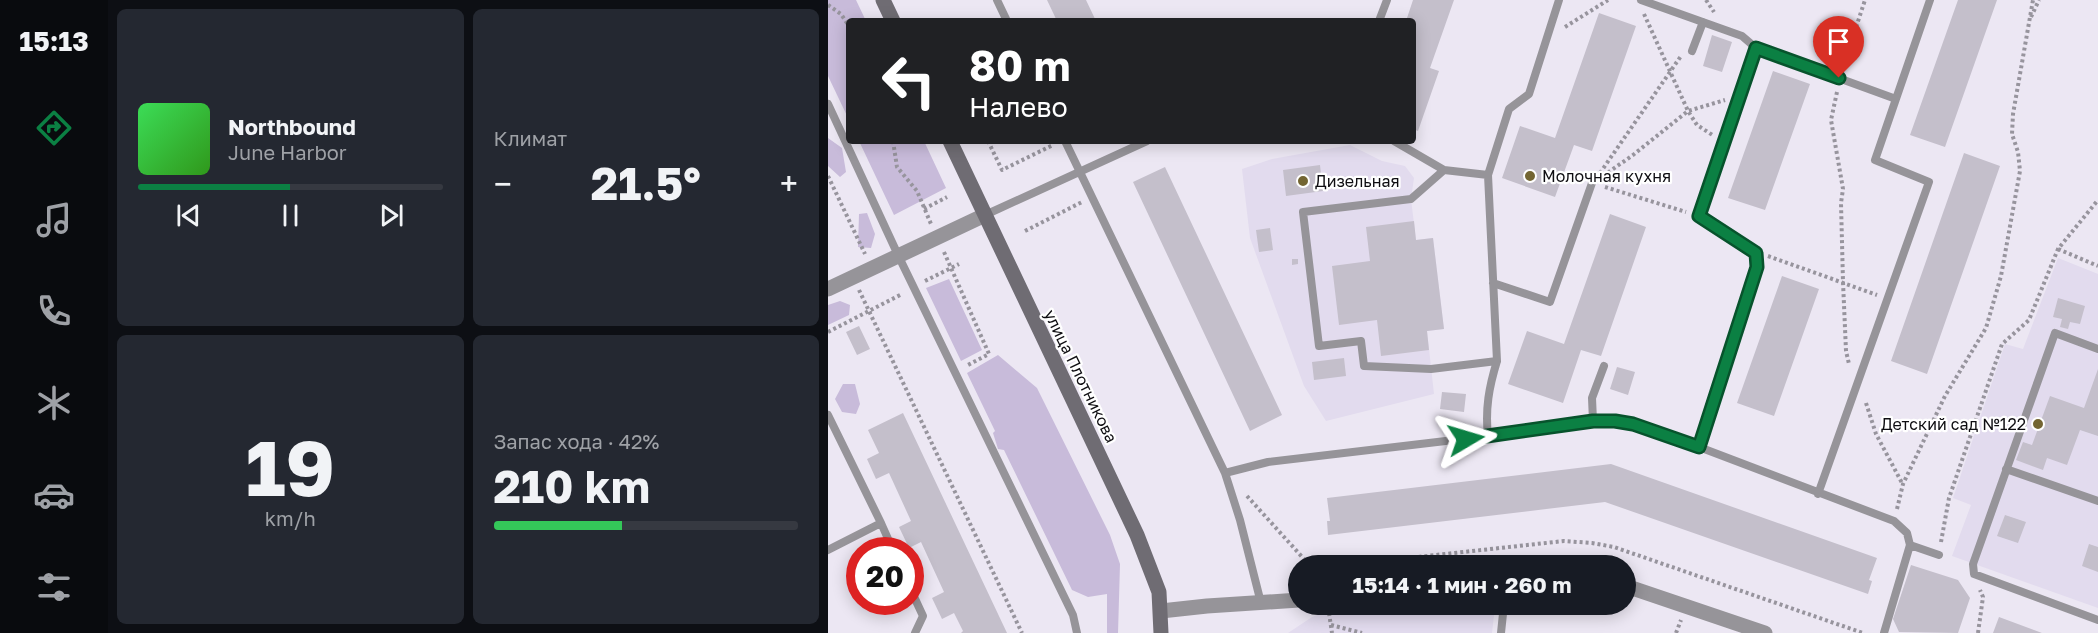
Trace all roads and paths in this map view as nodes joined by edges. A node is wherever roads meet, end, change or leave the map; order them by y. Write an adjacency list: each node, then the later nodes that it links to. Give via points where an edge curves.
1 (883, 0): 13 (main road)
2 (997, 0): 14 (lane)
3 (1387, 0): 15 (lane)
4 (1559, 0): 19 (lane)
5 (1608, 0): 19 (path)
6 (1641, 0): 17 (lane)
7 (1865, 0): 23 (path)
8 (1930, 0): 25 (lane)
9 (2033, 0): 18 (path)
10 (2039, 0): 18 (path)
11 (828, 5): 16 (path)
12 (1642, 10): 22 (path)
13 (891, 18)
14 (1006, 18)
15 (1380, 18)
16 (846, 21)
17 (1703, 22): 20 (lane, via 1742,36); 21 (lane)
18 (2029, 23): 77 (path, via 2013,114 2012,134 2020,171 2001,276 1986,328 1945,396)
19 (1546, 39): 40 (lane, via 1529,94 1509,109)
20 (1756, 48): 23 (lane); 24 (lane)
21 (1692, 51): 22 (path, via 1679,57)
22 (1670, 71): 27 (path); 42 (path)
23 (1839, 78): 25 (lane); 60 (path, via 1831,120 1843,189)
24 (1741, 94): 27 (path); 29 (lane)
25 (1896, 99): 63 (lane, via 1875,160 1929,182)
26 (828, 104): 28 (lane)
27 (1688, 111): 29 (path, via 1697,125); 42 (path)
28 (846, 143)
29 (1724, 143): 48 (lane)
30 (847, 144): 53 (lane)
31 (892, 144): 46 (path, via 897,167 917,191)
32 (951, 144): 47 (main road, улица Плотникова)
33 (989, 144): 34 (path, via 1002,170)
34 (1057, 144)
35 (1065, 144): 39 (lane)
36 (1141, 144): 39 (lane)
37 (1399, 144): 38 (lane)
38 (1444, 171): 40 (lane); 67 (lane, via 1411,199 1303,212 1319,346 1361,341 1364,366 1431,369)
39 (1080, 172): 43 (lane); 47 (lane)
40 (1488, 175): 59 (lane)
41 (828, 176): 56 (path)
42 (1592, 183): 48 (path); 59 (lane, via 1550,302)
43 (1093, 196): 50 (path); 76 (lane)
44 (947, 197): 46 (path)
45 (2098, 200): 51 (path)
46 (924, 209): 49 (path)
47 (985, 215): 53 (street); 93 (main road, улица Плотникова, via 1137,535 1159,592)
48 (1699, 216): 52 (lane)
49 (931, 223)
50 (1025, 231)
51 (2058, 249): 55 (path); 88 (path, via 2029,320 2001,344 1949,498)
52 (1756, 253): 60 (path); 74 (lane, via 1757,267)
53 (898, 255): 56 (street); 61 (lane)
54 (959, 264): 57 (path)
55 (2098, 266)
56 (871, 267): 58 (street)
57 (951, 268): 61 (path); 69 (path, via 989,354)
58 (852, 276): 62 (street); 64 (path)
59 (1493, 282): 67 (lane)
60 (1843, 282): 63 (path); 70 (path, via 1846,351)
61 (915, 287): 64 (path); 69 (lane)
62 (828, 289)
63 (1887, 299): 70 (lane)
64 (869, 311): 65 (path); 100 (path)
65 (828, 332)
66 (2098, 349): 75 (lane, via 2055,333)
67 (1497, 361): 73 (lane, via 1488,389)
68 (1604, 366): 72 (lane, via 1592,399)
69 (955, 372): 101 (lane, via 1073,615)
70 (1854, 388): 77 (path, via 1865,401 1876,434); 79 (lane)
71 (828, 415): 82 (lane)
72 (1593, 421): 73 (lane); 74 (lane, via 1633,424)
73 (1488, 436): 76 (lane, via 1268,462)
74 (1699, 447): 79 (lane)
75 (2006, 469): 80 (lane); 89 (lane, via 1973,564)
76 (1225, 473): 92 (lane)
77 (1903, 484): 81 (path)
78 (1245, 494): 86 (path)
79 (1818, 494): 81 (lane)
80 (2098, 501)
81 (1894, 522): 84 (lane, via 1906,533)
82 (881, 523): 83 (lane); 85 (lane)
83 (887, 537)
84 (1910, 546): 88 (lane); 108 (lane)
85 (828, 550)
86 (1300, 555)
87 (1436, 555): 107 (path, via 1564,541 1614,547)
88 (1939, 555)
89 (1974, 574): 97 (lane); 109 (path, via 1983,597)
90 (1636, 589): 106 (street)
91 (1288, 601): 92 (street)
92 (1261, 603): 93 (street)
93 (1161, 611): 102 (main road, улица Плотникова)
94 (923, 615): 99 (lane)
95 (1329, 615): 98 (path)
96 (1503, 615): 105 (lane)
97 (2098, 620)
98 (1331, 625): 103 (path); 104 (path)
99 (915, 633)
100 (1022, 633)
101 (1077, 633)
102 (1161, 633)
103 (1332, 633)
104 (1362, 633)
105 (1501, 633)
106 (1765, 633)
107 (1863, 633)
108 (1884, 633)
109 (1978, 633)

